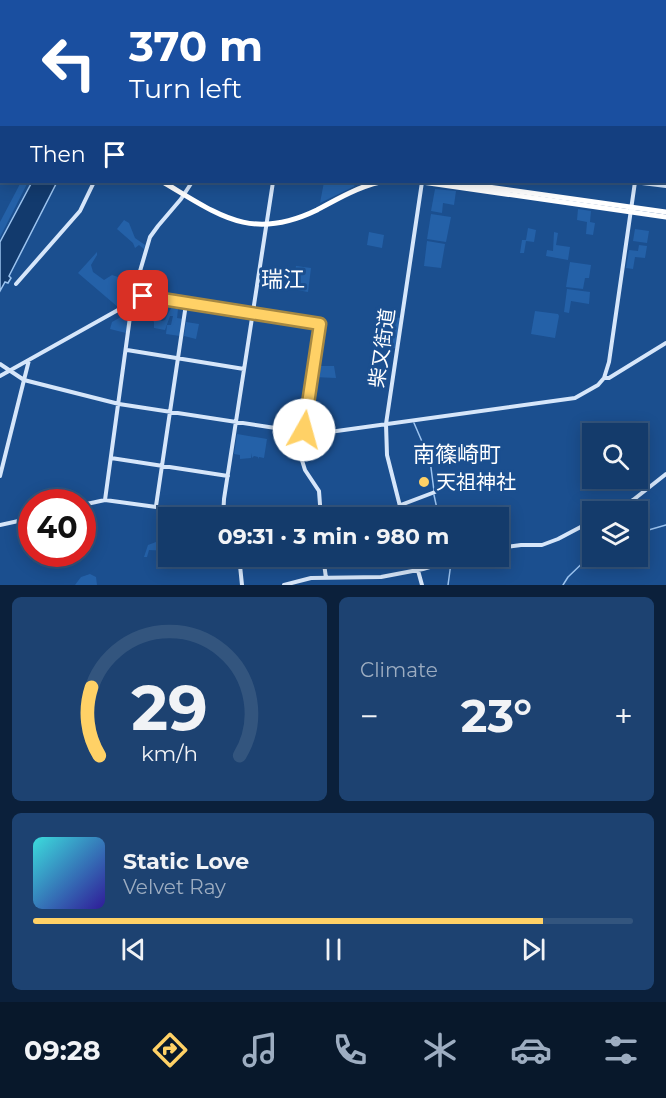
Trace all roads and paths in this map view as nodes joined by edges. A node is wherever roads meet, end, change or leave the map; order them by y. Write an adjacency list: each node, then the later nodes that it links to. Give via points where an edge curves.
1 (94, 183): 19 (street, via 80,210)
2 (165, 183): 7 (highway, bridge, via 228,218 264,225 302,216)
3 (170, 183): 6 (highway, bridge, via 223,213 264,222 301,214)
4 (191, 183): 20 (street, via 150,237)
5 (273, 183): 22 (street)
6 (369, 183)
7 (377, 183)
8 (423, 183): 36 (street, 柴又街道)
9 (428, 183): 17 (highway)
10 (431, 183): 16 (highway, bridge)
11 (446, 183): 16 (highway, bridge)
12 (469, 183): 17 (highway)
13 (635, 183): 17 (street)
14 (643, 183): 15 (street)
15 (666, 186)
16 (498, 191): 18 (highway, bridge)
17 (631, 211): 18 (highway); 31 (street)
18 (666, 216)
19 (16, 284)
20 (132, 302): 21 (street, via 143,296); 24 (street); 26 (street)
21 (186, 304): 22 (street); 25 (street)
22 (253, 314): 28 (street); 37 (street, via 320,324)
23 (666, 343): 31 (street)
24 (127, 350): 25 (street); 33 (street)
25 (179, 358): 28 (street); 34 (street)
26 (29, 360): 29 (street); 32 (street)
27 (0, 364): 29 (street)
28 (244, 369): 35 (street)
29 (9, 371): 30 (street); 32 (street)
30 (0, 376)
31 (604, 378): 36 (street, via 571,398)
32 (24, 380): 33 (street); 41 (street)
33 (119, 404): 34 (street); 38 (street)
34 (170, 412): 35 (street); 39 (street)
35 (236, 422): 37 (street); 42 (street)
36 (386, 424): 37 (street); 47 (street, 柴又街道, via 387,455)
37 (304, 433): 50 (street, via 301,457 320,491)
38 (111, 458): 39 (street); 44 (street)
39 (162, 466): 42 (street); 48 (street)
40 (666, 474): 45 (street)
41 (0, 476)
42 (228, 476): 49 (street)
43 (434, 492): 47 (street)
44 (105, 500): 46 (street); 48 (street)
45 (631, 501)
46 (96, 502)
47 (400, 505): 51 (street)
48 (156, 507)
49 (224, 507)
50 (321, 507)
51 (393, 507)
52 (18, 521): 53 (street)
53 (0, 525)
54 (582, 526): 55 (street, via 542,545)
55 (509, 546)
56 (240, 567): 62 (street)
57 (324, 567): 61 (street)
58 (417, 567): 60 (street)
59 (429, 567): 60 (street)
60 (418, 570): 61 (street, via 372,578); 64 (street)
61 (326, 578): 63 (street)
62 (242, 585)
63 (284, 585)
64 (422, 585)

